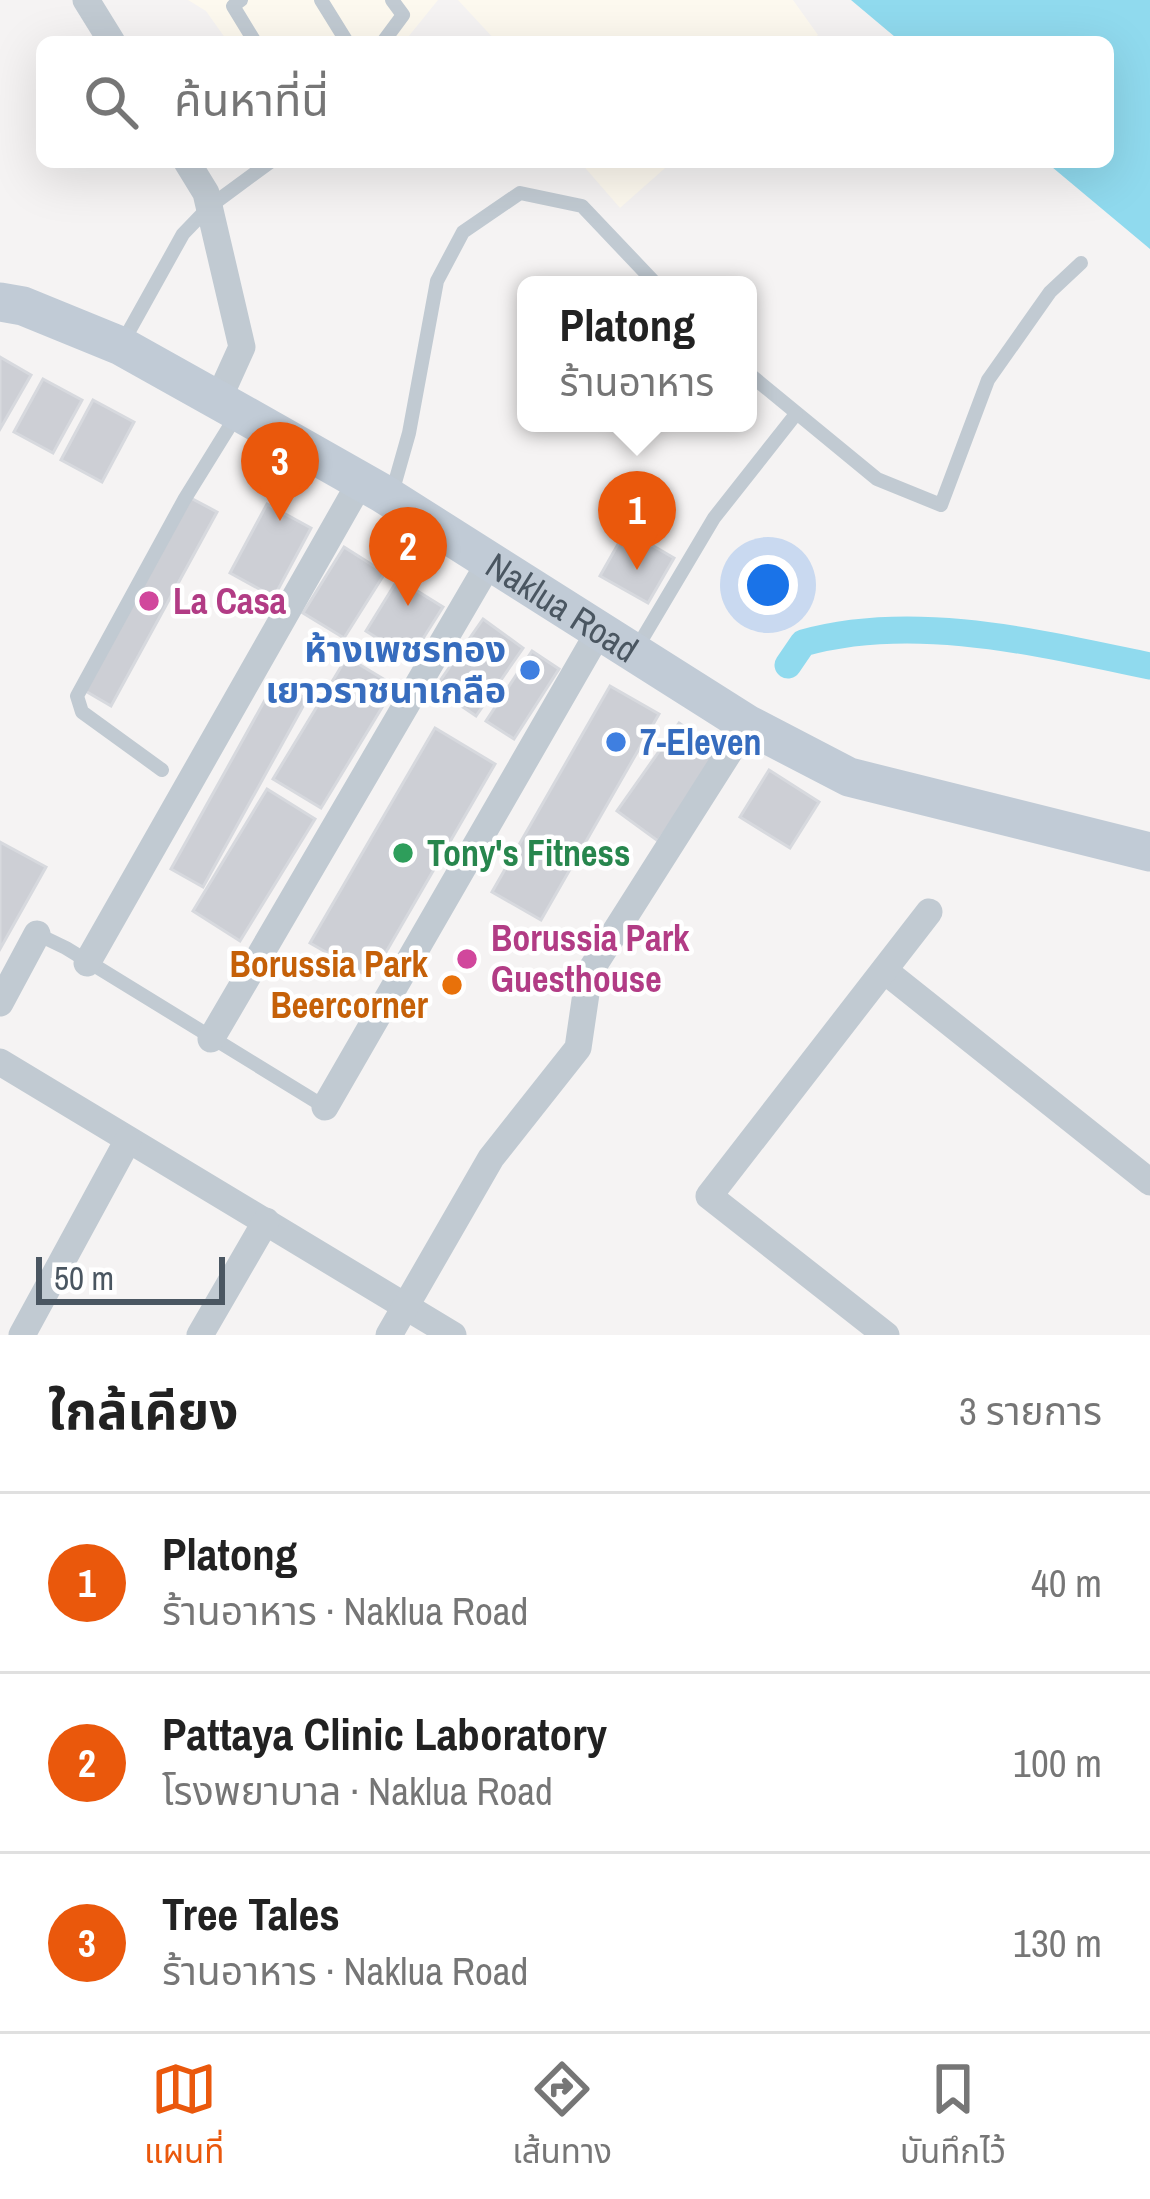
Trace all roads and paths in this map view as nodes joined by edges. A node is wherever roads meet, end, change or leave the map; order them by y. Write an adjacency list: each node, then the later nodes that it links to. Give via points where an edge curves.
1 (86, 0): 5 (street)
2 (242, 0): 6 (lane, via 232,6)
3 (321, 0): 7 (lane)
4 (392, 0): 8 (lane, via 403,15)
5 (108, 36)
6 (251, 36)
7 (343, 36)
8 (387, 36)
9 (191, 168): 11 (street)
10 (262, 168): 11 (lane)
11 (209, 207): 15 (lane, via 171,250); 17 (street, via 242,347)
12 (1081, 263): 18 (lane, via 1050,292 988,380 941,505 878,479)
13 (648, 276): 19 (lane, via 582,206 520,193 463,232 437,281 409,433)
14 (0, 302): 15 (street, Naklua Road)
15 (121, 346): 17 (street, Naklua Road)
16 (757, 381): 18 (lane)
17 (228, 406): 19 (street, Naklua Road); 24 (lane, via 77,696 82,712)
18 (796, 414): 22 (lane, via 713,518)
19 (376, 489): 20 (street, Naklua Road); 28 (street)
20 (489, 563): 21 (street, Naklua Road); 31 (street)
21 (601, 628): 22 (street, Naklua Road); 33 (street)
22 (635, 651): 23 (street, Naklua Road)
23 (747, 724): 25 (street, Naklua Road, via 849,777); 37 (street, via 589,973 578,1048 491,1159)
24 (162, 770)
25 (1150, 852)
26 (929, 911): 29 (street)
27 (37, 934): 28 (lane); 30 (street)
28 (87, 963): 31 (lane)
29 (885, 971): 35 (street); 42 (street, via 710,1196)
30 (0, 1003)
31 (212, 1039): 33 (lane)
32 (0, 1062): 34 (street)
33 (325, 1107)
34 (128, 1140): 36 (street); 38 (street)
35 (1150, 1182)
36 (266, 1221): 37 (street); 39 (street)
37 (406, 1306): 40 (street); 41 (street)
38 (22, 1335)
39 (200, 1335)
40 (389, 1335)
41 (453, 1335)
42 (886, 1335)

